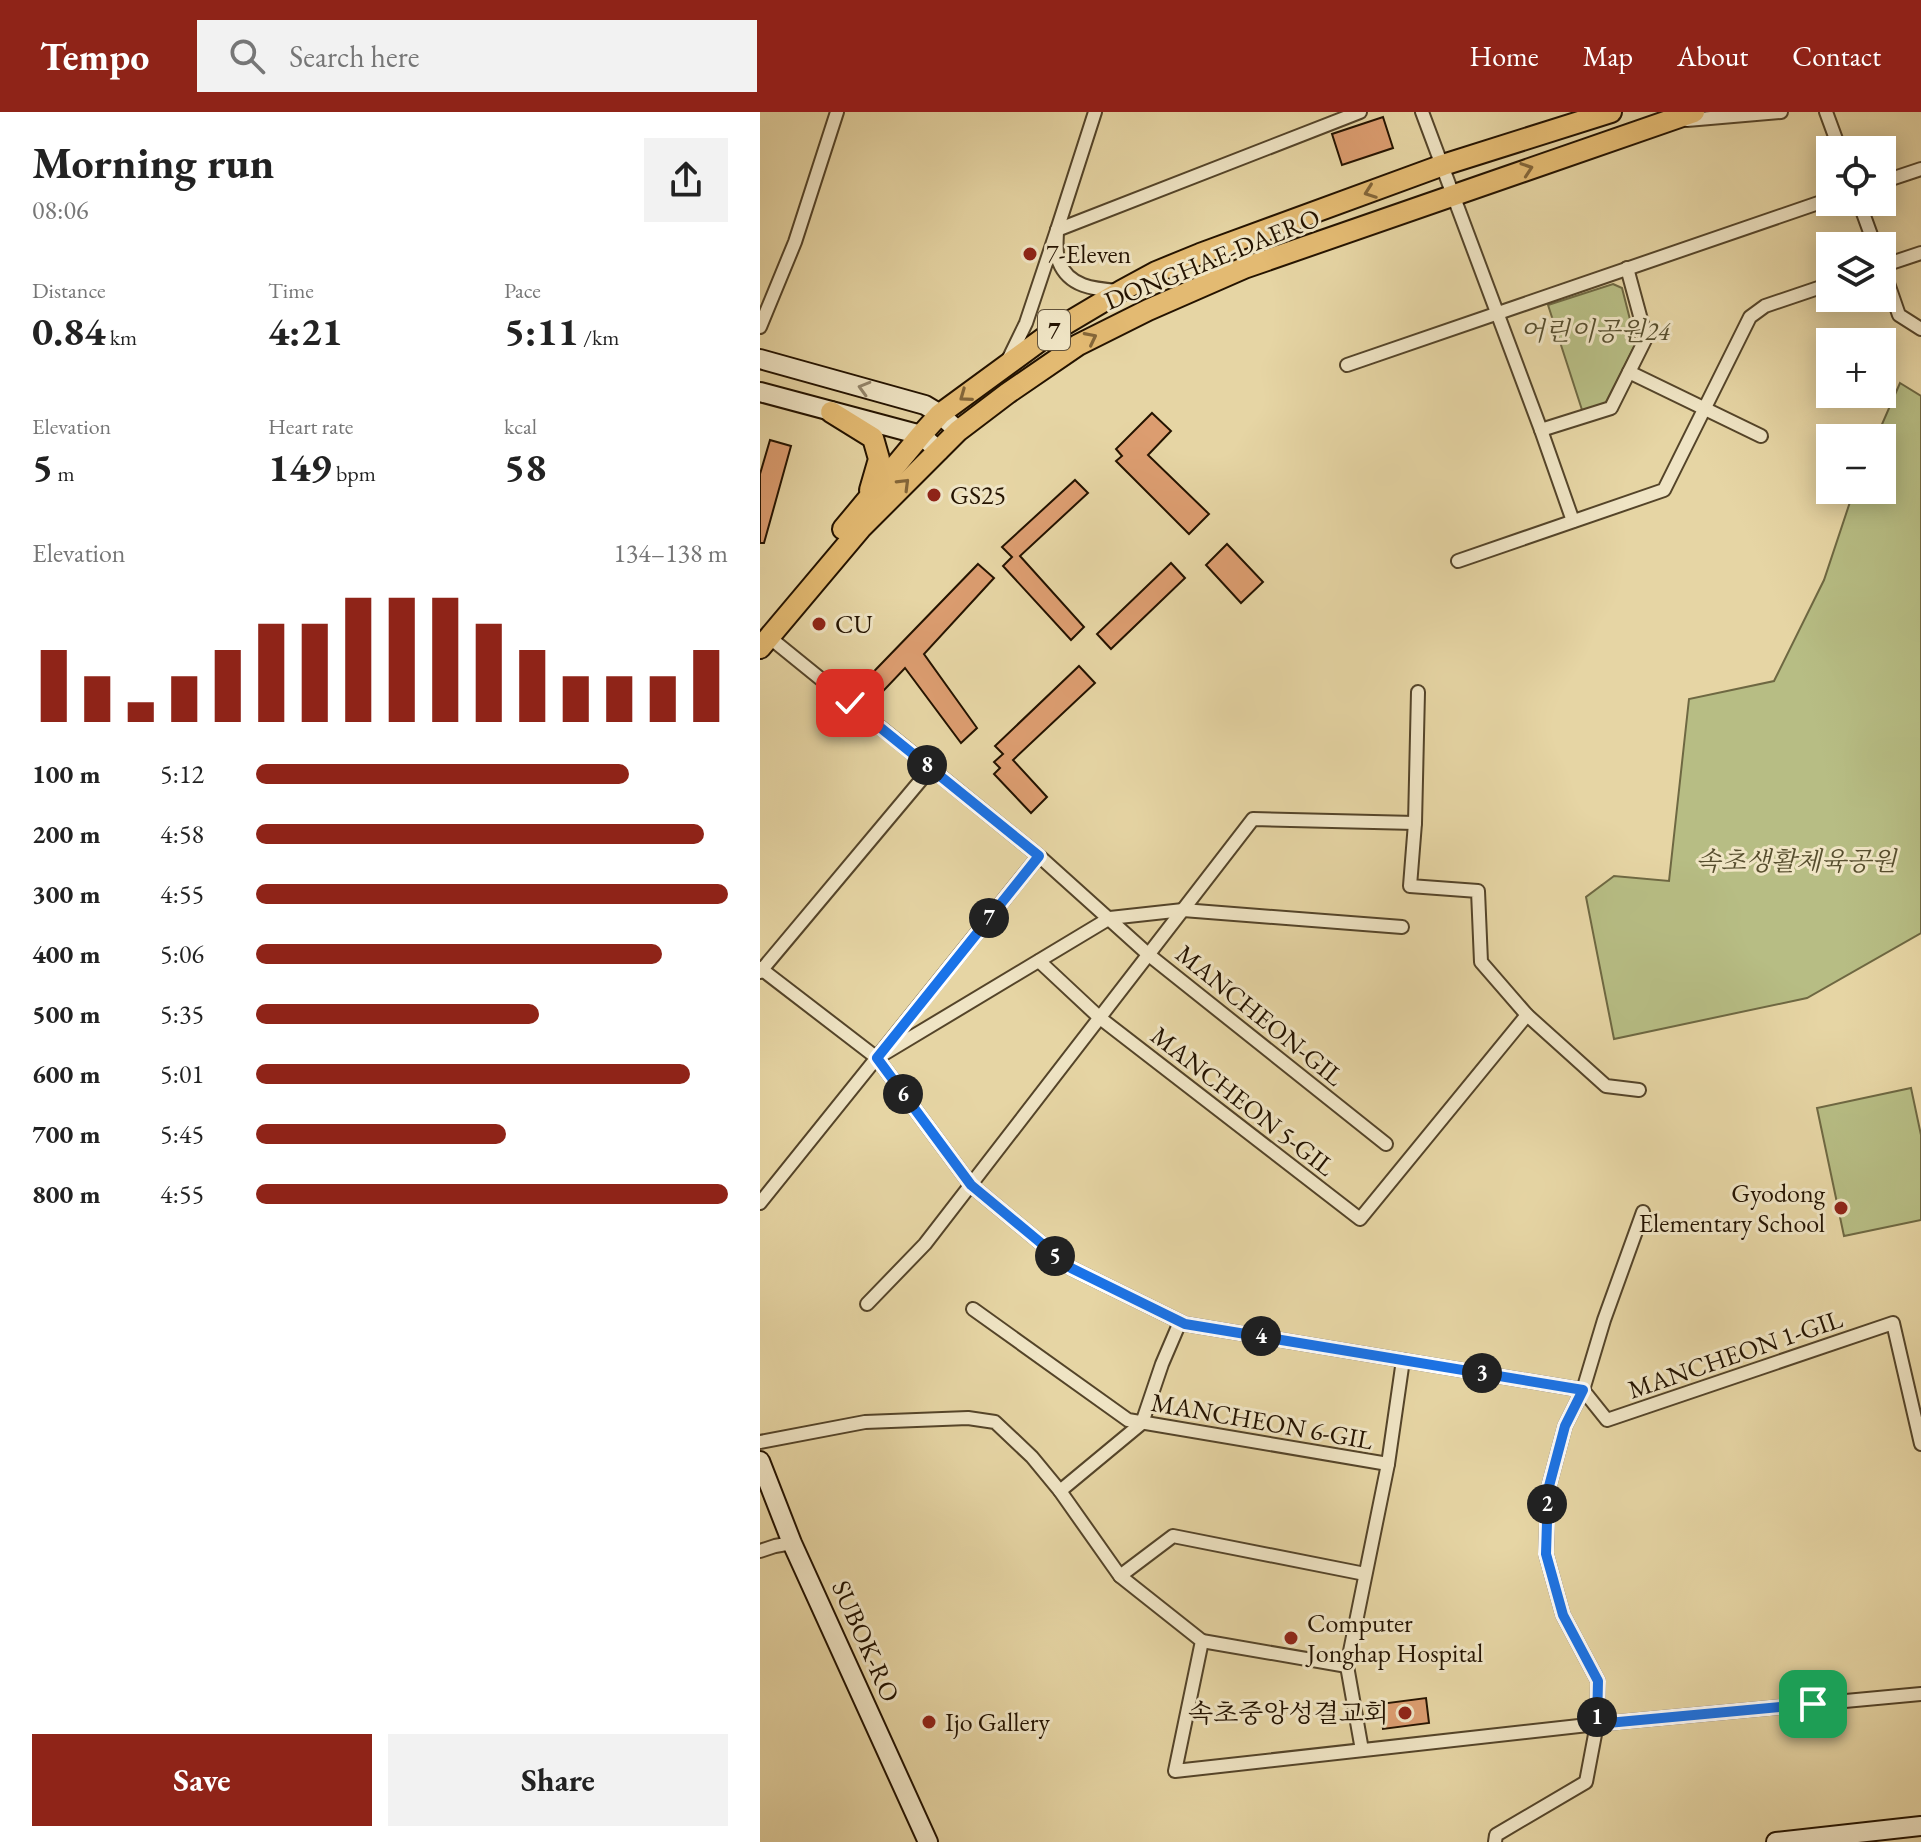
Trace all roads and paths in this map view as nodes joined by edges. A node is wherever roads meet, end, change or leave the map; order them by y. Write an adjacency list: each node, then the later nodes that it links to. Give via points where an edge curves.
1 (837, 112): 24 (street, via 795,242)
2 (1095, 112): 16 (street)
3 (1360, 112): 16 (street)
4 (1422, 112): 11 (street)
5 (1611, 112): 11 (main road, DONGHAE-DAERO / 7)
6 (1694, 112): 9 (main road, DONGHAE-DAERO / 7)
7 (1781, 112): 9 (street)
8 (1826, 112): 10 (street)
9 (1664, 122): 14 (main road, DONGHAE-DAERO / 7, one-way to 9)
10 (1835, 136)
11 (1443, 165): 14 (street); 21 (main road, DONGHAE-DAERO / 7, one-way to 21, via 1200,254)
12 (1921, 169): 13 (street)
13 (1896, 177)
14 (1453, 195): 23 (street); 35 (main road, DONGHAE-DAERO / 7, one-way to 14, via 1078,345 1148,310 1244,268)
15 (1816, 204): 19 (street)
16 (1057, 230): 21 (street, via 1057,260 1066,273 1092,289); 27 (street, via 1026,323)
17 (1921, 253): 18 (street)
18 (1896, 261)
19 (1627, 268): 23 (street); 29 (street, via 1646,338)
20 (1816, 289): 31 (street, via 1765,306 1750,317)
21 (1121, 291): 27 (main road, DONGHAE-DAERO / 7)
22 (1896, 306): 25 (street, via 1899,315)
23 (1497, 313): 28 (street); 34 (street)
24 (760, 327)
25 (1921, 329)
26 (760, 359): 33 (street, one-way to 26, via 925,405)
27 (1006, 364): 33 (main road, DONGHAE-DAERO / 7, one-way to 33)
28 (1347, 365)
29 (1629, 372): 31 (street); 34 (street, via 1611,408)
30 (760, 392): 32 (street)
31 (1704, 408): 37 (street); 40 (street, via 1664,490)
32 (831, 412): 36 (street); 39 (main road, via 873,438 879,459)
33 (940, 414): 35 (street); 36 (main road, DONGHAE-DAERO / 7)
34 (1541, 430): 40 (street)
35 (958, 431): 38 (main road, DONGHAE-DAERO / 7)
36 (921, 435): 38 (street); 39 (main road, DONGHAE-DAERO / 7)
37 (1761, 436)
38 (939, 451): 42 (main road, DONGHAE-DAERO / 7, one-way to 38, via 861,528)
39 (868, 498): 42 (main road, DONGHAE-DAERO / 7)
40 (1573, 521): 41 (street)
41 (1458, 561)
42 (763, 639): 44 (street, MANCHEON-GIL)
43 (1418, 692): 45 (street)
44 (931, 768): 46 (street, MANCHEON-GIL); 52 (street)
45 (1415, 823): 47 (street, via 1253,819); 53 (street, via 1410,886 1478,891 1481,962)
46 (1039, 856): 48 (street, MANCHEON-GIL); 55 (street)
47 (1183, 910): 48 (street); 49 (street); 50 (street)
48 (1110, 918): 50 (street, MANCHEON-GIL); 51 (street)
49 (1402, 927)
50 (1149, 955): 54 (street); 57 (street, MANCHEON-GIL)
51 (1039, 961): 54 (street, MANCHEON 5-GIL); 55 (street)
52 (761, 970): 55 (street)
53 (1527, 1015): 54 (street, MANCHEON 5-GIL, via 1360,1219); 56 (street, via 1606,1086)
54 (1100, 1018): 58 (street)
55 (877, 1058): 58 (street); 59 (street)
56 (1639, 1090)
57 (1386, 1144)
58 (971, 1185): 61 (street, via 925,1244); 63 (street, via 1071,1268)
59 (760, 1203)
60 (1643, 1212): 65 (street)
61 (867, 1304)
62 (973, 1309): 66 (street, MANCHEON 6-GIL, via 1128,1420)
63 (1180, 1322): 64 (street); 66 (street)
64 (1403, 1360): 65 (street); 70 (street)
65 (1583, 1390): 68 (street, MANCHEON 1-GIL, via 1607,1420 1893,1323); 79 (street, via 1565,1426 1548,1490 1546,1554 1563,1615 1598,1681)
66 (1142, 1423): 70 (street, MANCHEON 6-GIL); 71 (street)
67 (760, 1442): 71 (street, via 865,1422 995,1422)
68 (1921, 1444)
69 (760, 1461): 72 (street, SUBOK-RO)
70 (1388, 1464): 74 (street)
71 (1060, 1491): 75 (street)
72 (792, 1543): 73 (street); 83 (street, SUBOK-RO)
73 (760, 1551)
74 (1365, 1574): 75 (street, via 1173,1536); 77 (street)
75 (1120, 1576): 76 (street)
76 (1202, 1641): 77 (street); 80 (street, via 1175,1771)
77 (1347, 1666): 80 (street)
78 (1921, 1694): 79 (street)
79 (1597, 1724): 80 (street); 84 (street, via 1586,1782 1496,1835)
80 (1362, 1750)
81 (1921, 1826): 82 (street)
82 (1796, 1841): 85 (street)
83 (928, 1842)
84 (1495, 1842)
85 (1776, 1842)

